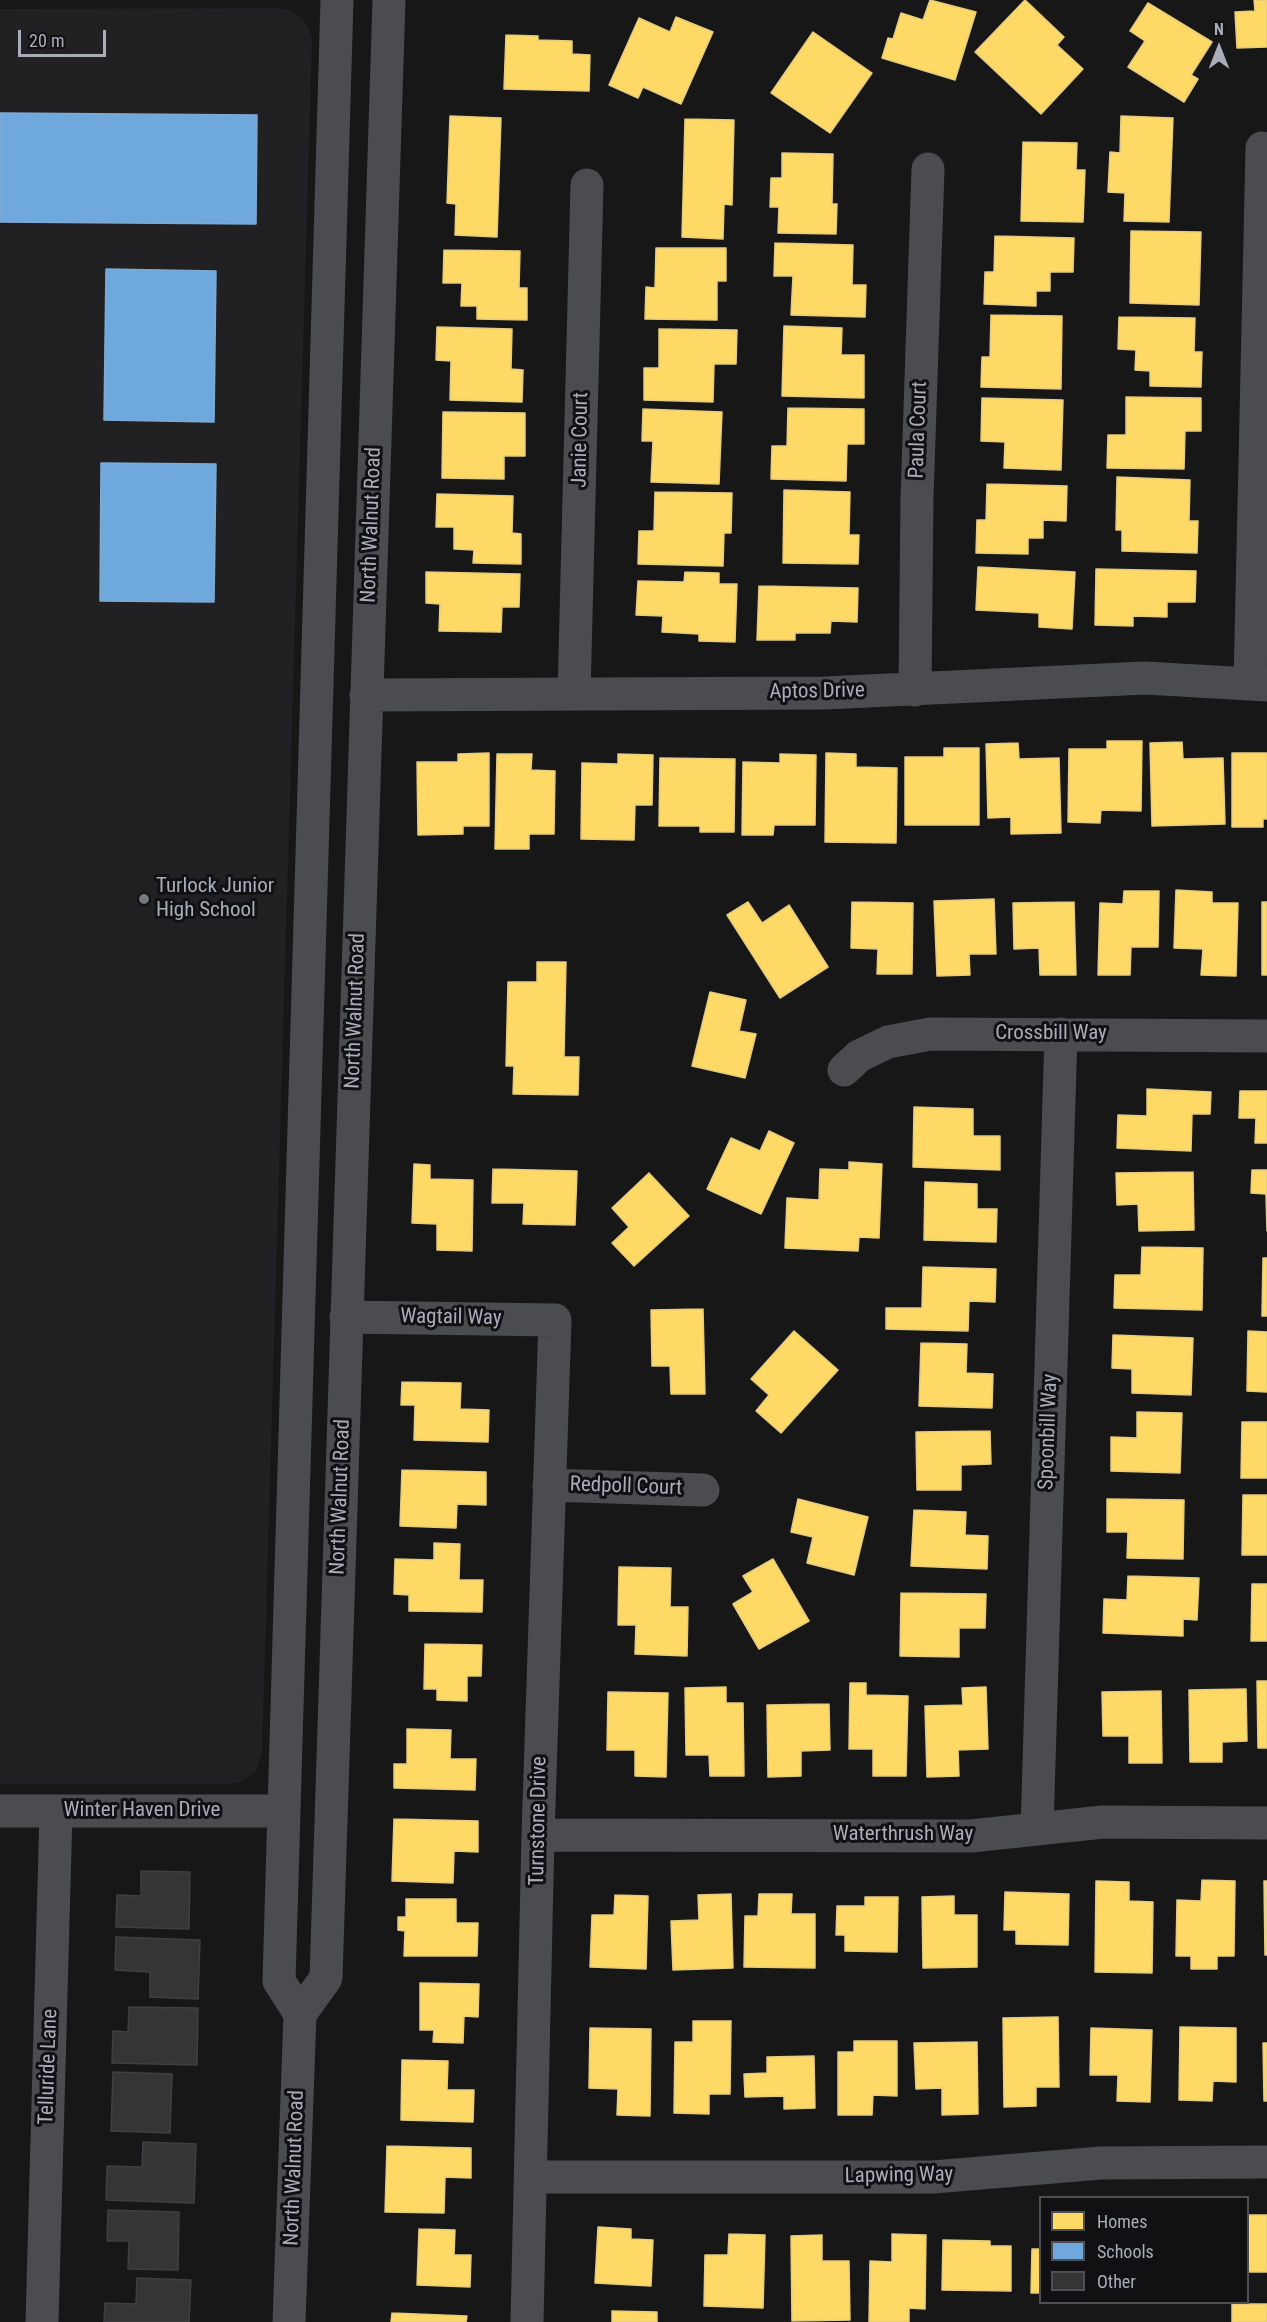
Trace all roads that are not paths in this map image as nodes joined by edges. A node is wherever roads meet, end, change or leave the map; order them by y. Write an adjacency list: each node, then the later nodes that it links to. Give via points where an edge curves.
1 (337, 0): 18 (street)
2 (389, 0): 9 (street, North Walnut Road)
3 (1262, 148): 6 (street)
4 (928, 169): 7 (street, Paula Court)
5 (587, 185): 8 (street, Janie Court)
6 (1259, 685): 7 (street, Aptos Drive, via 1109,679)
7 (915, 690): 8 (street, Aptos Drive)
8 (574, 694): 9 (street, Aptos Drive)
9 (366, 695): 13 (street, North Walnut Road)
10 (1061, 1034): 11 (street, Crossbill Way); 12 (street, Crossbill Way, via 930,1034 872,1048); 21 (street, Spoonbill Way)
11 (1267, 1036)
12 (844, 1070)
13 (346, 1317): 14 (street, Wagtail Way); 23 (street, North Walnut Road, via 326,1978)
14 (555, 1320): 15 (street, Turnstone Drive)
15 (549, 1485): 16 (street, Redpoll Court); 22 (street, Turnstone Drive)
16 (703, 1490)
17 (0, 1811): 19 (street, Winter Haven Drive)
18 (283, 1811): 19 (street, Winter Haven Drive); 23 (street, via 279,1981)
19 (56, 1812): 26 (street, Telluride Lane)
20 (1267, 1823): 21 (street, Waterthrush Way, via 1134,1821)
21 (1036, 1829): 22 (street, Waterthrush Way, via 971,1836)
22 (538, 1835): 25 (street, Turnstone Drive)
23 (300, 2014): 27 (street, North Walnut Road)
24 (1267, 2162): 25 (street, Lapwing Way, via 1101,2163 933,2177)
25 (531, 2177): 28 (street, Turnstone Drive)
26 (42, 2322)
27 (289, 2322)
28 (527, 2322)

